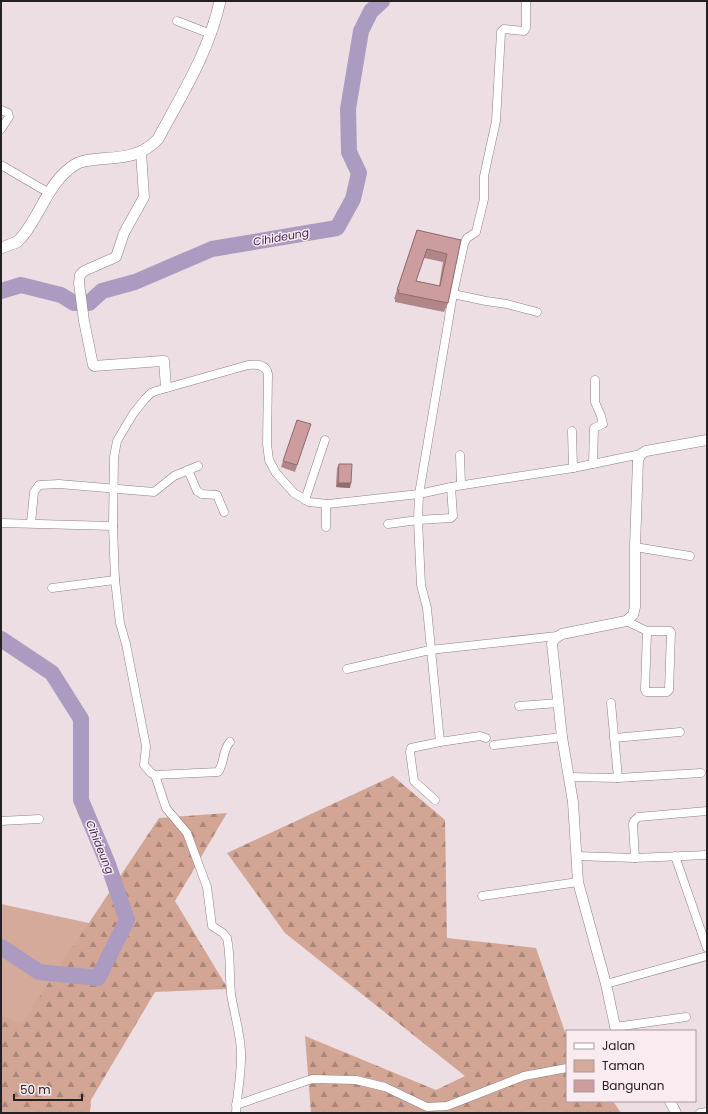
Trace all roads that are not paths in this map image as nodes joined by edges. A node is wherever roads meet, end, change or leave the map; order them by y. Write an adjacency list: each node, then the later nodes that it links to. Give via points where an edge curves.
1 (220, 1): 4 (main road)
2 (526, 1): 11 (street, via 524,31 504,29 501,32 496,121 484,176 484,199 476,232 467,238 464,244)
3 (177, 21): 4 (street)
4 (211, 34): 7 (main road, via 202,57 158,139)
5 (1, 110): 6 (street, via 8,113 9,117)
6 (1, 129)
7 (141, 152): 9 (main road, via 80,162 63,176); 14 (street, via 145,190 143,201 124,233 116,257 84,271 80,275 79,283 92,365 162,360)
8 (1, 165): 9 (street)
9 (49, 193): 10 (main road, via 25,233 17,242)
10 (1, 248)
11 (453, 294): 12 (street); 27 (street)
12 (537, 312)
13 (595, 380): 20 (street, via 595,402 603,424 594,428)
14 (166, 387): 26 (street, via 151,393 145,399 117,441); 28 (street, via 248,365 264,367 268,374 269,460 288,487)
15 (572, 431): 22 (street)
16 (325, 440): 28 (street)
17 (707, 440): 18 (street)
18 (641, 454): 20 (street); 37 (street, via 638,460)
19 (460, 456): 24 (street)
20 (593, 464): 22 (street)
21 (198, 466): 23 (street)
22 (573, 468): 24 (street)
23 (188, 470): 26 (street, via 174,476 154,492); 30 (street, via 197,491 217,496)
24 (461, 485): 25 (street)
25 (451, 487): 27 (street); 31 (street, via 453,517)
26 (114, 488): 33 (street, via 39,485 34,492); 35 (street)
27 (419, 494): 29 (street); 31 (street)
28 (305, 500): 29 (street)
29 (326, 504): 36 (street)
30 (224, 512)
31 (418, 520): 34 (street); 44 (street, via 421,586 427,608)
32 (1, 523): 33 (street)
33 (31, 524): 35 (street)
34 (388, 524)
35 (113, 526): 39 (street)
36 (326, 527)
37 (635, 547): 38 (street); 41 (street, via 635,607 633,615)
38 (690, 556)
39 (115, 580): 40 (street); 57 (street, via 120,623 146,746 144,765)
40 (52, 588)
41 (626, 620): 42 (street); 43 (street)
42 (647, 631): 42 (street, via 645,690 667,692 671,632)
43 (556, 636): 44 (street); 46 (street, via 552,649)
44 (430, 650): 45 (street); 54 (street)
45 (347, 670)
46 (558, 703): 48 (street); 51 (street)
47 (611, 703): 52 (street)
48 (519, 706)
49 (680, 732): 52 (street)
50 (486, 738): 54 (street, via 482,735)
51 (562, 738): 55 (street); 58 (street)
52 (614, 738): 59 (street)
53 (230, 742): 57 (street, via 218,772)
54 (440, 742): 60 (street, via 410,750 414,781)
55 (494, 745)
56 (701, 773): 59 (street)
57 (155, 775): 77 (street, via 166,808 187,833 207,887 212,926 227,938 231,993 241,1052)
58 (569, 777): 59 (street); 65 (street)
59 (618, 778)
60 (435, 800)
61 (707, 811): 67 (street, via 638,817 633,824)
62 (39, 819): 63 (street)
63 (1, 821)
64 (707, 855): 66 (street)
65 (576, 856): 67 (street); 68 (street)
66 (675, 856): 67 (street); 70 (street)
67 (635, 858)
68 (578, 882): 69 (street); 72 (street)
69 (482, 896)
70 (707, 948)
71 (707, 956): 72 (street)
72 (606, 984): 74 (street)
73 (686, 1017): 74 (street)
74 (616, 1029)
75 (566, 1068): 77 (street, via 524,1076 447,1106 427,1107 385,1087 356,1080 312,1079)
76 (670, 1102): 79 (street)
77 (236, 1109)
78 (707, 1112): 80 (street)
79 (676, 1113)
80 (700, 1113)

